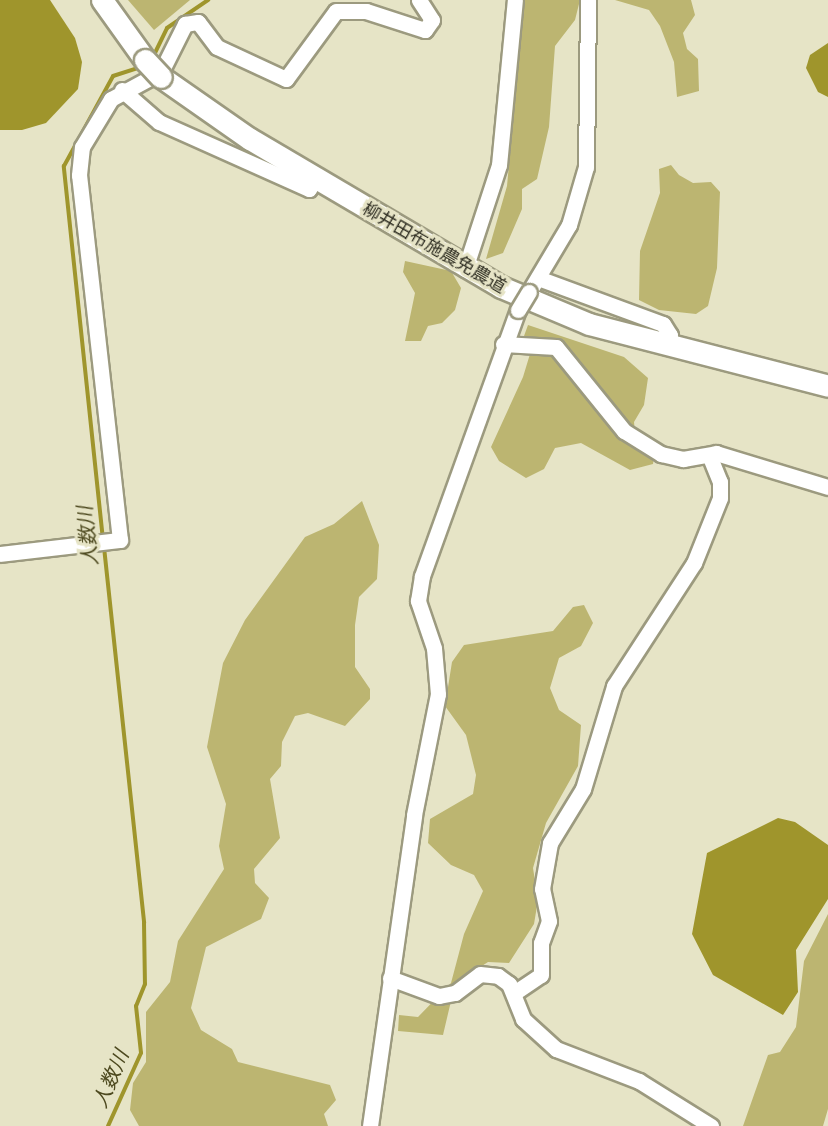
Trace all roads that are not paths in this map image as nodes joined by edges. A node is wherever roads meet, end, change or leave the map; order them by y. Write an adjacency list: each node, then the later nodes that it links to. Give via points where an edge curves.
1 (102, 0): 6 (street, 柳井田布施農免農道, bridge, via 161,76)
2 (419, 0): 5 (street, via 432,20 425,30 374,13 336,11 286,79 217,47 198,22 185,24 161,72)
3 (515, 0): 7 (street, via 499,165)
4 (588, 0): 8 (street, via 586,167 569,225)
5 (122, 90): 6 (street, via 159,122 309,189); 14 (street, via 82,147 79,175 120,540)
6 (315, 178): 7 (street, 柳井田布施農免農道)
7 (465, 269): 10 (street, 柳井田布施農免農道, via 589,324)
8 (538, 278): 9 (street, bridge); 10 (street, via 663,324 670,335)
9 (503, 344): 12 (street, via 556,347 624,431 642,444 683,459); 15 (street, via 422,576 418,601 434,648 438,694)
10 (668, 346): 11 (street, 柳井田布施農免農道)
11 (828, 386)
12 (710, 457): 13 (street, via 716,453); 16 (street, via 720,482 720,498 694,562 614,686 586,782 550,843 542,889 549,921 541,943 541,975)
13 (828, 488)
14 (0, 554)
15 (390, 978): 16 (street, via 439,996 489,973); 17 (street)
16 (514, 993): 18 (street, via 523,1019 556,1049 639,1081)
17 (370, 1126)
18 (711, 1126)

